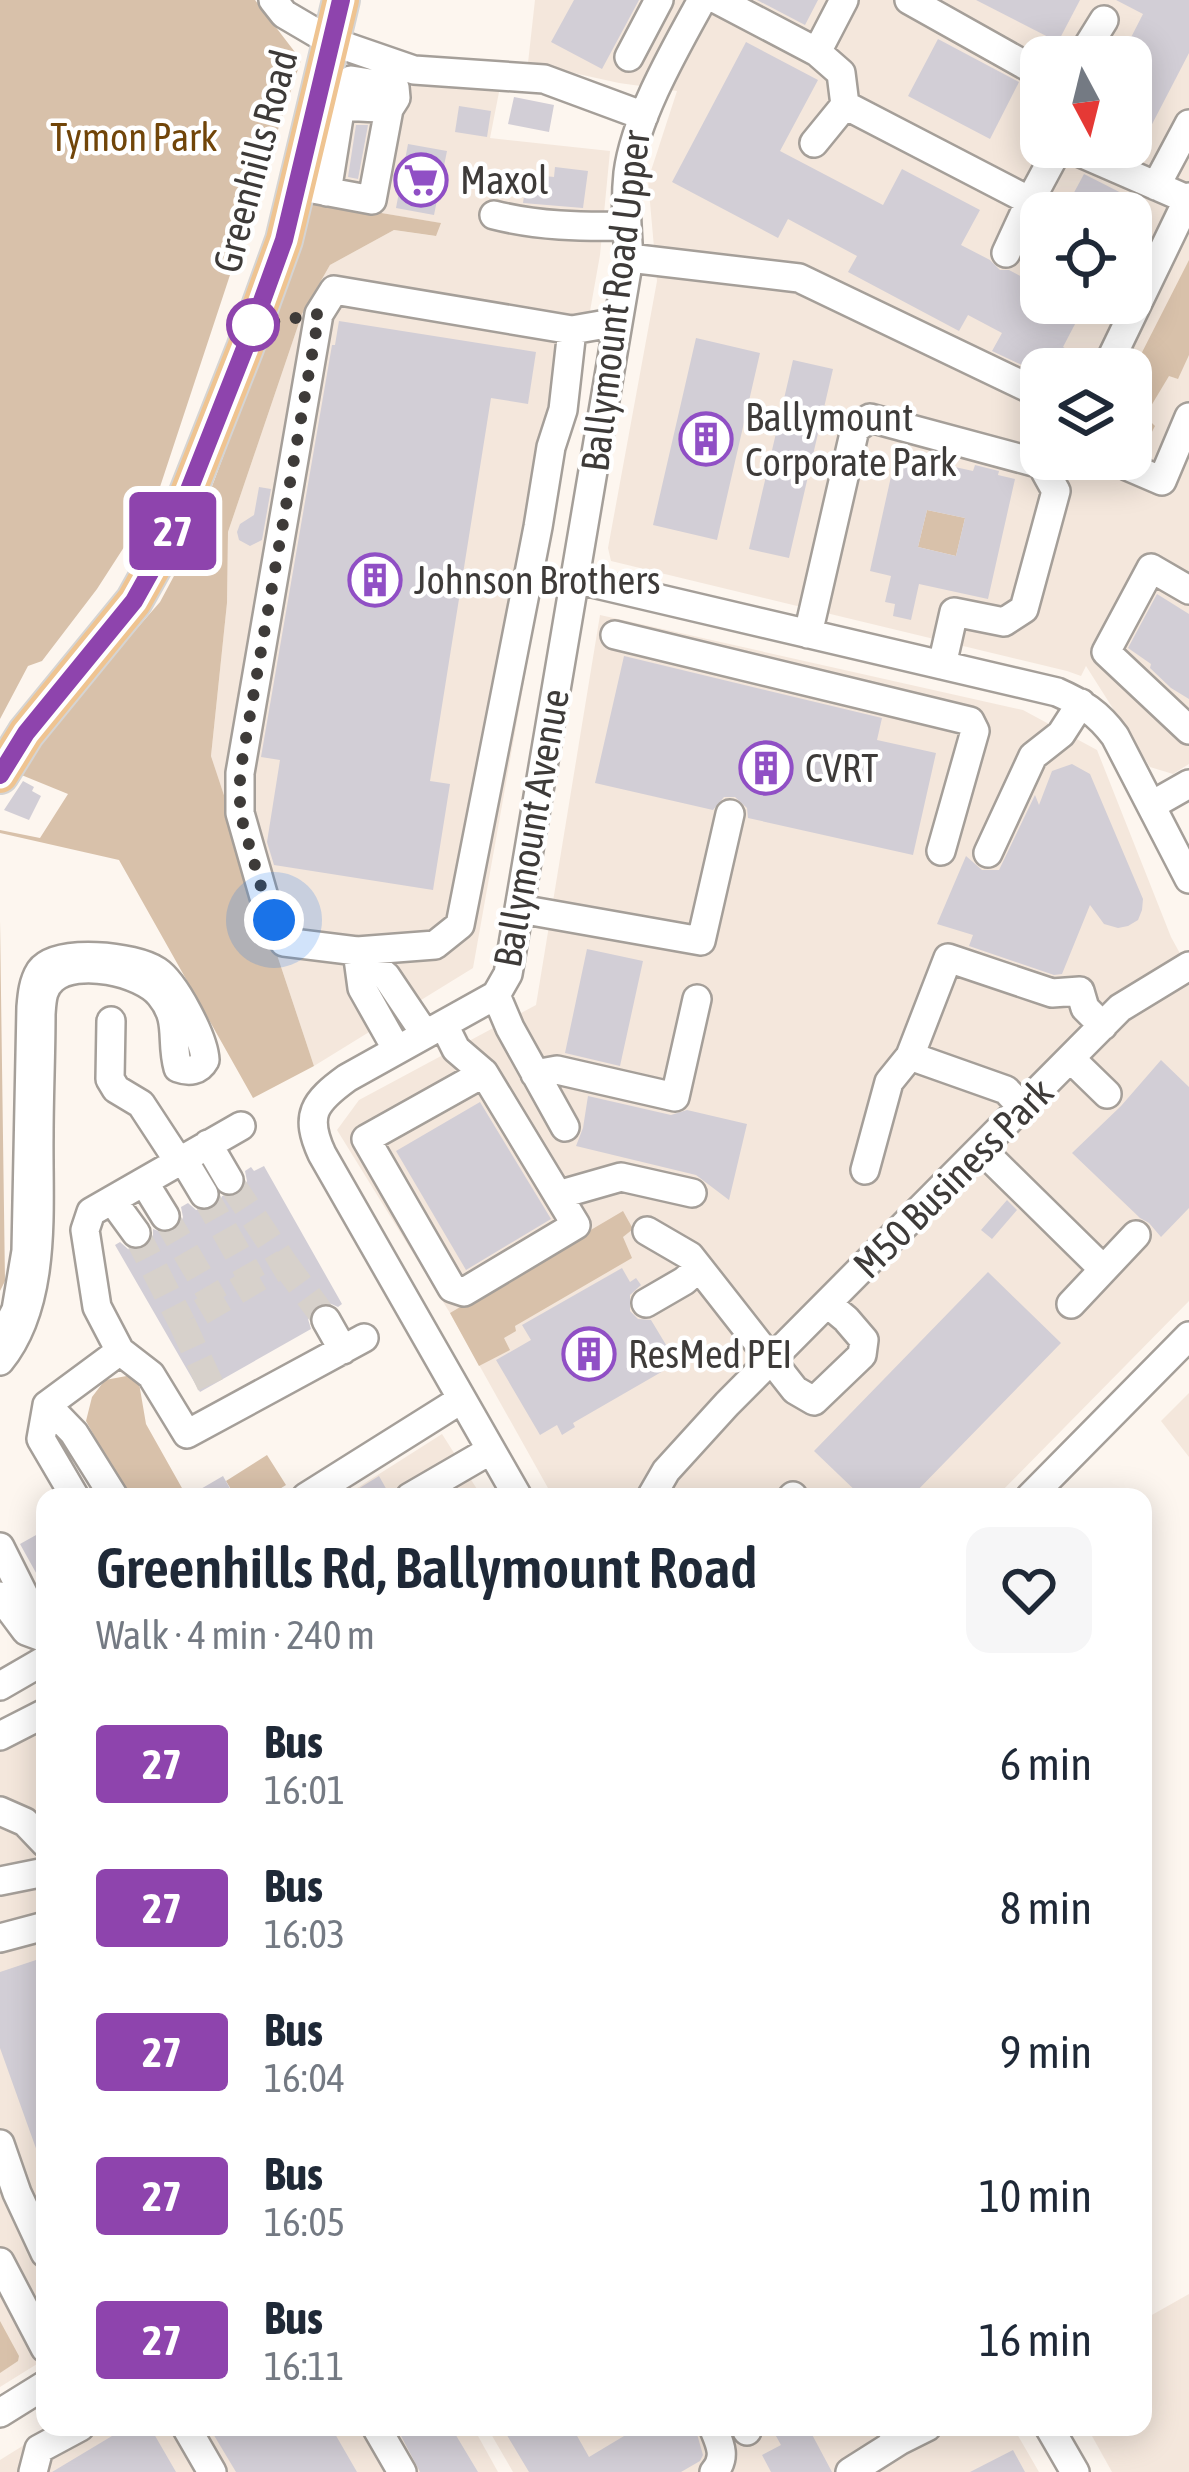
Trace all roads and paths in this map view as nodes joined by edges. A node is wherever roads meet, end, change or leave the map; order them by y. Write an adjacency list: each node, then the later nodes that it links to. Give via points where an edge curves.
1 (273, 0): 9 (street, Ballymount Road Upper)
2 (341, 0): 9 (main road, Greenhills Road)
3 (659, 0): 11 (street)
4 (844, 0): 10 (street)
5 (909, 0): 12 (street)
6 (703, 1): 10 (street); 14 (street)
7 (1104, 20): 8 (street)
8 (1094, 36)
9 (330, 41): 14 (street, Ballymount Road Upper, via 415,70 544,79); 17 (main road, Greenhills Road)
10 (817, 52): 13 (street, via 841,73)
11 (628, 57)
12 (1020, 62)
13 (845, 105): 16 (street); 20 (street)
14 (644, 116): 24 (street, Ballymount Road Upper, via 628,170)
15 (1189, 124): 19 (street)
16 (814, 143)
17 (328, 149): 17 (street, via 353,104 382,149); 42 (main road, Greenhills Road, via 284,240 164,548 134,601)
18 (1113, 168): 19 (street)
19 (1156, 186): 21 (street)
20 (1020, 196)
21 (1188, 199): 29 (street)
22 (494, 215): 24 (street)
23 (1020, 223): 25 (street)
24 (627, 226): 26 (street, Ballymount Road Upper)
25 (1006, 253)
26 (628, 258): 27 (street, Ballymount Road Upper); 30 (street, via 799,278)
27 (618, 322): 28 (street); 33 (street, Ballymount Road Upper)
28 (572, 330): 50 (street, via 460,925 435,946); 50 (street, via 334,290 319,314 240,773 240,813 284,942)
29 (1116, 348)
30 (1020, 384)
31 (1189, 417): 32 (street, via 1162,481)
32 (1152, 477)
33 (575, 579): 35 (street); 49 (street, Ballymount Avenue)
34 (1189, 590): 41 (street, via 1150,568 1106,652)
35 (772, 625): 36 (street); 39 (street)
36 (808, 634): 38 (street); 38 (street, via 855,429 870,418 1041,464 1056,491 1024,608 1004,622 954,612)
37 (615, 635): 39 (street)
38 (942, 665): 40 (street)
39 (760, 678): 46 (street, via 970,721 975,730)
40 (1081, 703): 44 (street, via 1100,714); 47 (street, via 1033,756)
41 (1189, 730)
42 (0, 775)
43 (1189, 784): 44 (street)
44 (1152, 806): 48 (street)
45 (730, 814): 49 (street, via 701,941)
46 (940, 851)
47 (988, 853)
48 (1189, 879)
49 (520, 909): 52 (street, Ballymount Avenue)
50 (357, 951): 56 (street); 57 (street, via 362,988)
51 (1189, 965): 55 (street, M50 Business Park)
52 (496, 995): 56 (street, Ballymount Avenue); 61 (street)
53 (697, 1000): 61 (street, via 674,1096 557,1070)
54 (111, 1021): 68 (street, via 103,1094 141,1104)
55 (1103, 1026): 58 (street, via 1080,991 1052,993 948,958); 59 (street, M50 Business Park)
56 (435, 1030): 57 (street, Ballymount Avenue); 60 (street)
57 (397, 1050): 90 (street, Ballymount Avenue, via 325,1094 312,1132)
58 (910, 1056): 63 (street, via 1006,1090); 69 (street, via 890,1082)
59 (1070, 1059): 62 (street); 63 (street, M50 Business Park)
60 (484, 1072): 72 (street); 72 (street, via 366,1139 452,1288 464,1292 576,1225)
61 (535, 1074): 65 (street)
62 (1107, 1094)
63 (1022, 1107): 67 (street, M50 Business Park)
64 (241, 1126): 66 (street)
65 (565, 1127)
66 (208, 1144): 68 (street); 68 (street, via 217,1187)
67 (981, 1149): 80 (street); 81 (street, M50 Business Park)
68 (181, 1161): 70 (street)
69 (865, 1170)
70 (144, 1182): 73 (street); 74 (street)
71 (692, 1192): 72 (street, via 621,1178)
72 (558, 1196)
73 (112, 1200): 76 (street); 86 (street, via 91,1212 86,1230 98,1307)
74 (165, 1216)
75 (647, 1231): 78 (street)
76 (136, 1233)
77 (1136, 1235): 80 (street)
78 (675, 1247): 79 (street); 79 (street, via 642,1297)
79 (699, 1268): 87 (street)
80 (1102, 1268): 82 (street)
81 (828, 1304): 87 (street, M50 Business Park); 87 (street, via 864,1340 862,1355 814,1401)
82 (1071, 1304)
83 (326, 1321): 92 (street, via 354,1344)
84 (1189, 1336): 100 (street)
85 (0, 1341): 88 (street, via 16,1310 26,1251 34,985 56,960 143,963 168,980 205,1060 194,1070 178,1068 175,1022 148,982 86,969 50,981 41,1014 37,1250 16,1339)
86 (120, 1351): 91 (street); 92 (street, via 151,1375 187,1433)
87 (772, 1359): 99 (street, M50 Business Park)
88 (0, 1361)
89 (211, 1386): 92 (street)
90 (462, 1399): 93 (street, Ballymount Avenue); 97 (street)
91 (47, 1405): 95 (street, via 41,1439); 96 (street)
92 (226, 1412)
93 (491, 1450): 94 (street); 98 (street, Ballymount Avenue)
94 (442, 1486)
95 (70, 1488)
96 (108, 1488)
97 (320, 1488)
98 (513, 1488)
99 (656, 1488)
100 (1039, 1488)
101 (0, 1547): 103 (street)
102 (0, 1596): 104 (street)
103 (36, 1611)
104 (36, 1635)
105 (36, 1665): 106 (street)
106 (0, 1686)
107 (36, 1718): 108 (street)
108 (0, 1736)
109 (0, 1811): 110 (street)
110 (36, 1834)
111 (36, 1874): 112 (street)
112 (0, 1880)
113 (36, 1929): 114 (street)
114 (0, 1939)
115 (0, 2144): 116 (street)
116 (36, 2234)
117 (0, 2262): 118 (street)
118 (36, 2331)
119 (36, 2391): 120 (street)
120 (0, 2413)
121 (64, 2436): 127 (street, via 39,2450)
122 (191, 2436): 128 (street)
123 (381, 2436): 129 (street)
124 (717, 2436): 130 (street, via 723,2451)
125 (892, 2436): 131 (street)
126 (1054, 2436): 132 (street)
127 (33, 2472)
128 (212, 2472)
129 (402, 2472)
130 (714, 2472)
131 (850, 2472)
132 (1075, 2472)

